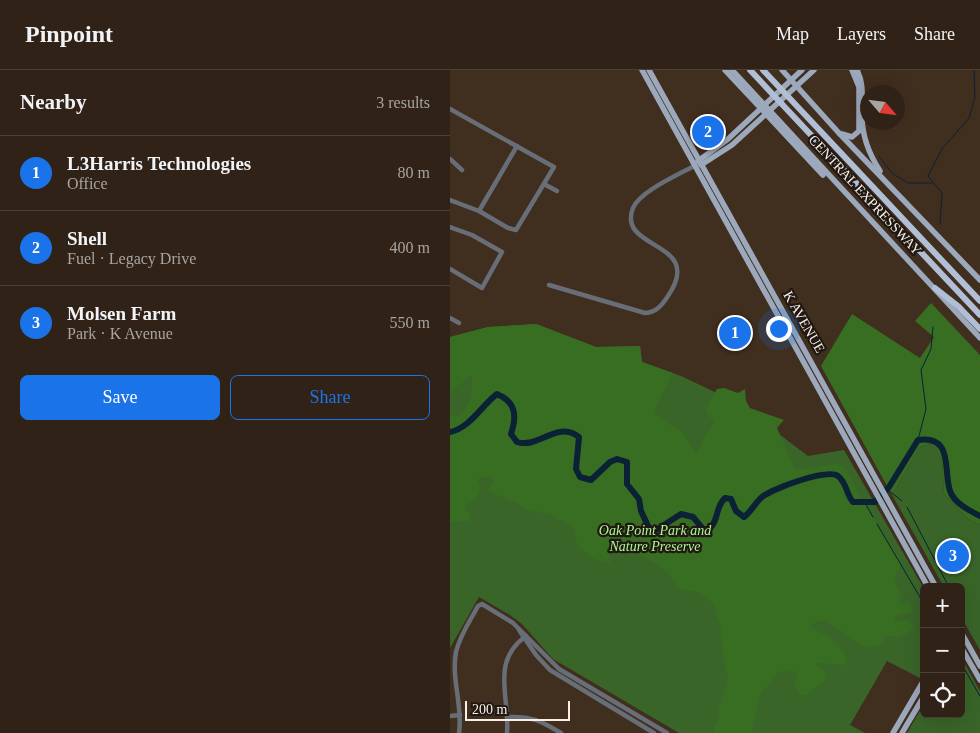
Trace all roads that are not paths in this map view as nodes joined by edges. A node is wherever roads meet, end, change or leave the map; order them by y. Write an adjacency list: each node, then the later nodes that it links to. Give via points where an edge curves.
1 (725, 70): 11 (main road)
2 (732, 70): 27 (main road, CENTRAL EXPRESSWAY)
3 (750, 70): 37 (highway, CENTRAL EXPRESSWAY)
4 (763, 70): 36 (highway, CENTRAL EXPRESSWAY)
5 (782, 70): 15 (main road, CENTRAL EXPRESSWAY)
6 (802, 70): 11 (main road)
7 (814, 70): 13 (main road)
8 (852, 70): 15 (main road, via 859,87 859,131 852,137)
9 (857, 70): 23 (main road, via 863,87 865,138)
10 (646, 72): 14 (main road, K AVENUE)
11 (762, 107): 13 (main road); 16 (main road)
12 (450, 109): 18 (street)
13 (767, 113): 17 (main road); 27 (main road)
14 (672, 116): 19 (main road, K AVENUE); 21 (main road, K AVENUE)
15 (838, 132): 23 (main road, CENTRAL EXPRESSWAY)
16 (728, 139): 17 (main road); 19 (main road)
17 (732, 145): 21 (main road)
18 (517, 146): 24 (street, via 554,167); 29 (street)
19 (698, 158): 21 (main road)
20 (450, 159): 22 (street)
21 (699, 165): 33 (main road, K AVENUE); 34 (street, via 641,197 633,210 632,222 636,232 674,259 679,269 677,282 658,310 645,313)
22 (462, 170)
23 (887, 181): 32 (main road, CENTRAL EXPRESSWAY)
24 (544, 184): 25 (street); 29 (street, via 516,230)
25 (557, 191)
26 (452, 201): 28 (street); 29 (street)
27 (852, 201): 35 (main road, CENTRAL EXPRESSWAY)
28 (450, 209)
29 (479, 211)
30 (450, 227): 31 (street, via 502,252 482,288)
31 (450, 269)
32 (980, 280)
33 (763, 282): 40 (main road, K AVENUE); 42 (main road, K AVENUE)
34 (549, 284)
35 (935, 288): 41 (highway); 43 (main road, CENTRAL EXPRESSWAY)
36 (980, 301)
37 (980, 315)
38 (450, 318): 39 (street)
39 (459, 323)
40 (793, 329): 42 (main road); 44 (main road, K AVENUE)
41 (980, 329)
42 (787, 333): 45 (main road, K AVENUE)
43 (980, 338)
44 (827, 388): 45 (main road); 47 (main road, K AVENUE)
45 (819, 393): 46 (main road, K AVENUE)
46 (926, 583)
47 (934, 583)
48 (525, 637): 55 (street, via 505,617 480,604 456,652); 57 (street, via 512,649 505,665); 63 (street, via 542,663 554,673); 64 (street, via 559,668)
49 (965, 640): 51 (main road)
50 (965, 654): 52 (main road)
51 (980, 666)
52 (980, 680)
53 (920, 687): 58 (main road)
54 (920, 703): 59 (main road)
55 (460, 715): 56 (street); 60 (street)
56 (450, 716)
57 (508, 717): 61 (street); 62 (street, via 528,716)
58 (900, 720): 59 (main road); 65 (main road)
59 (907, 725): 66 (main road)
60 (459, 733)
61 (507, 733)
62 (561, 733)
63 (654, 733)
64 (667, 733)
65 (893, 733)
66 (902, 733)

